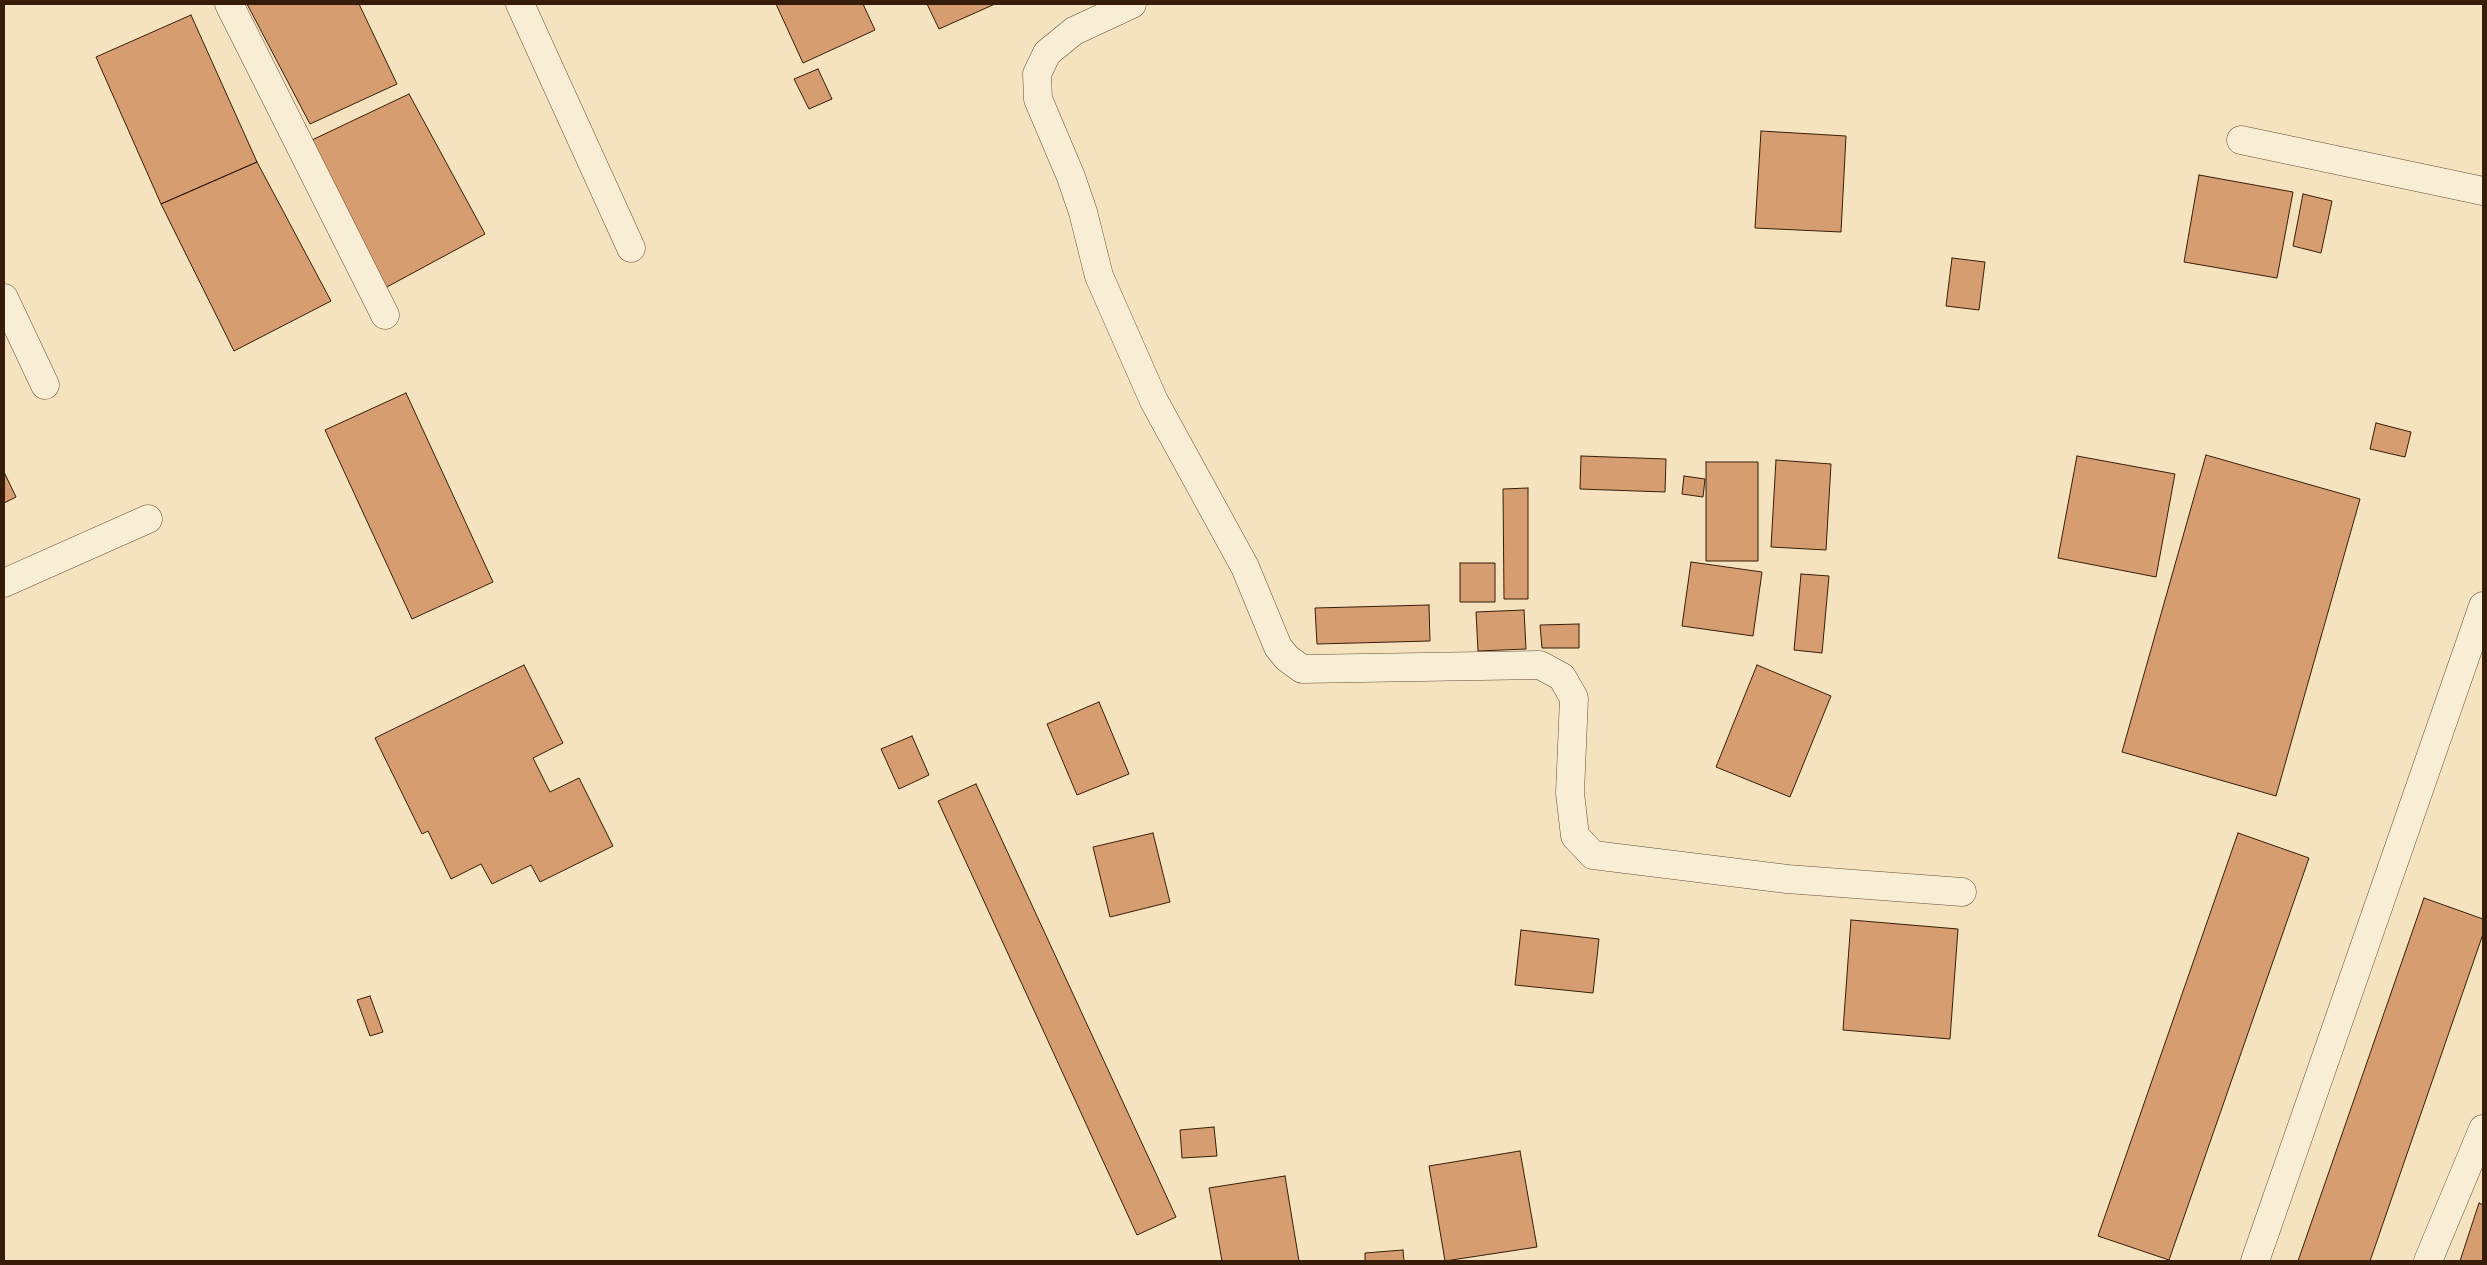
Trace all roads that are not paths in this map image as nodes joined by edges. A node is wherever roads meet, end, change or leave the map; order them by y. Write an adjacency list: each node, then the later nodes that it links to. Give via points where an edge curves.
1 (229, 4): 8 (street)
2 (520, 4): 6 (street)
3 (1132, 4): 13 (street, via 1074,31 1047,53 1037,74 1038,99 1083,212 1099,276 1154,401 1245,567 1278,648 1287,658 1302,669 1540,665 1562,677 1574,698 1570,792 1575,836 1593,855 1788,879)
4 (2241, 140): 5 (street)
5 (2483, 191)
6 (631, 248)
7 (4, 298): 9 (street)
8 (385, 315)
9 (45, 385)
10 (148, 519): 11 (street)
11 (4, 583)
12 (2483, 606): 15 (street)
13 (1962, 892)
14 (2483, 1129): 16 (street)
15 (2255, 1261)
16 (2428, 1261)

